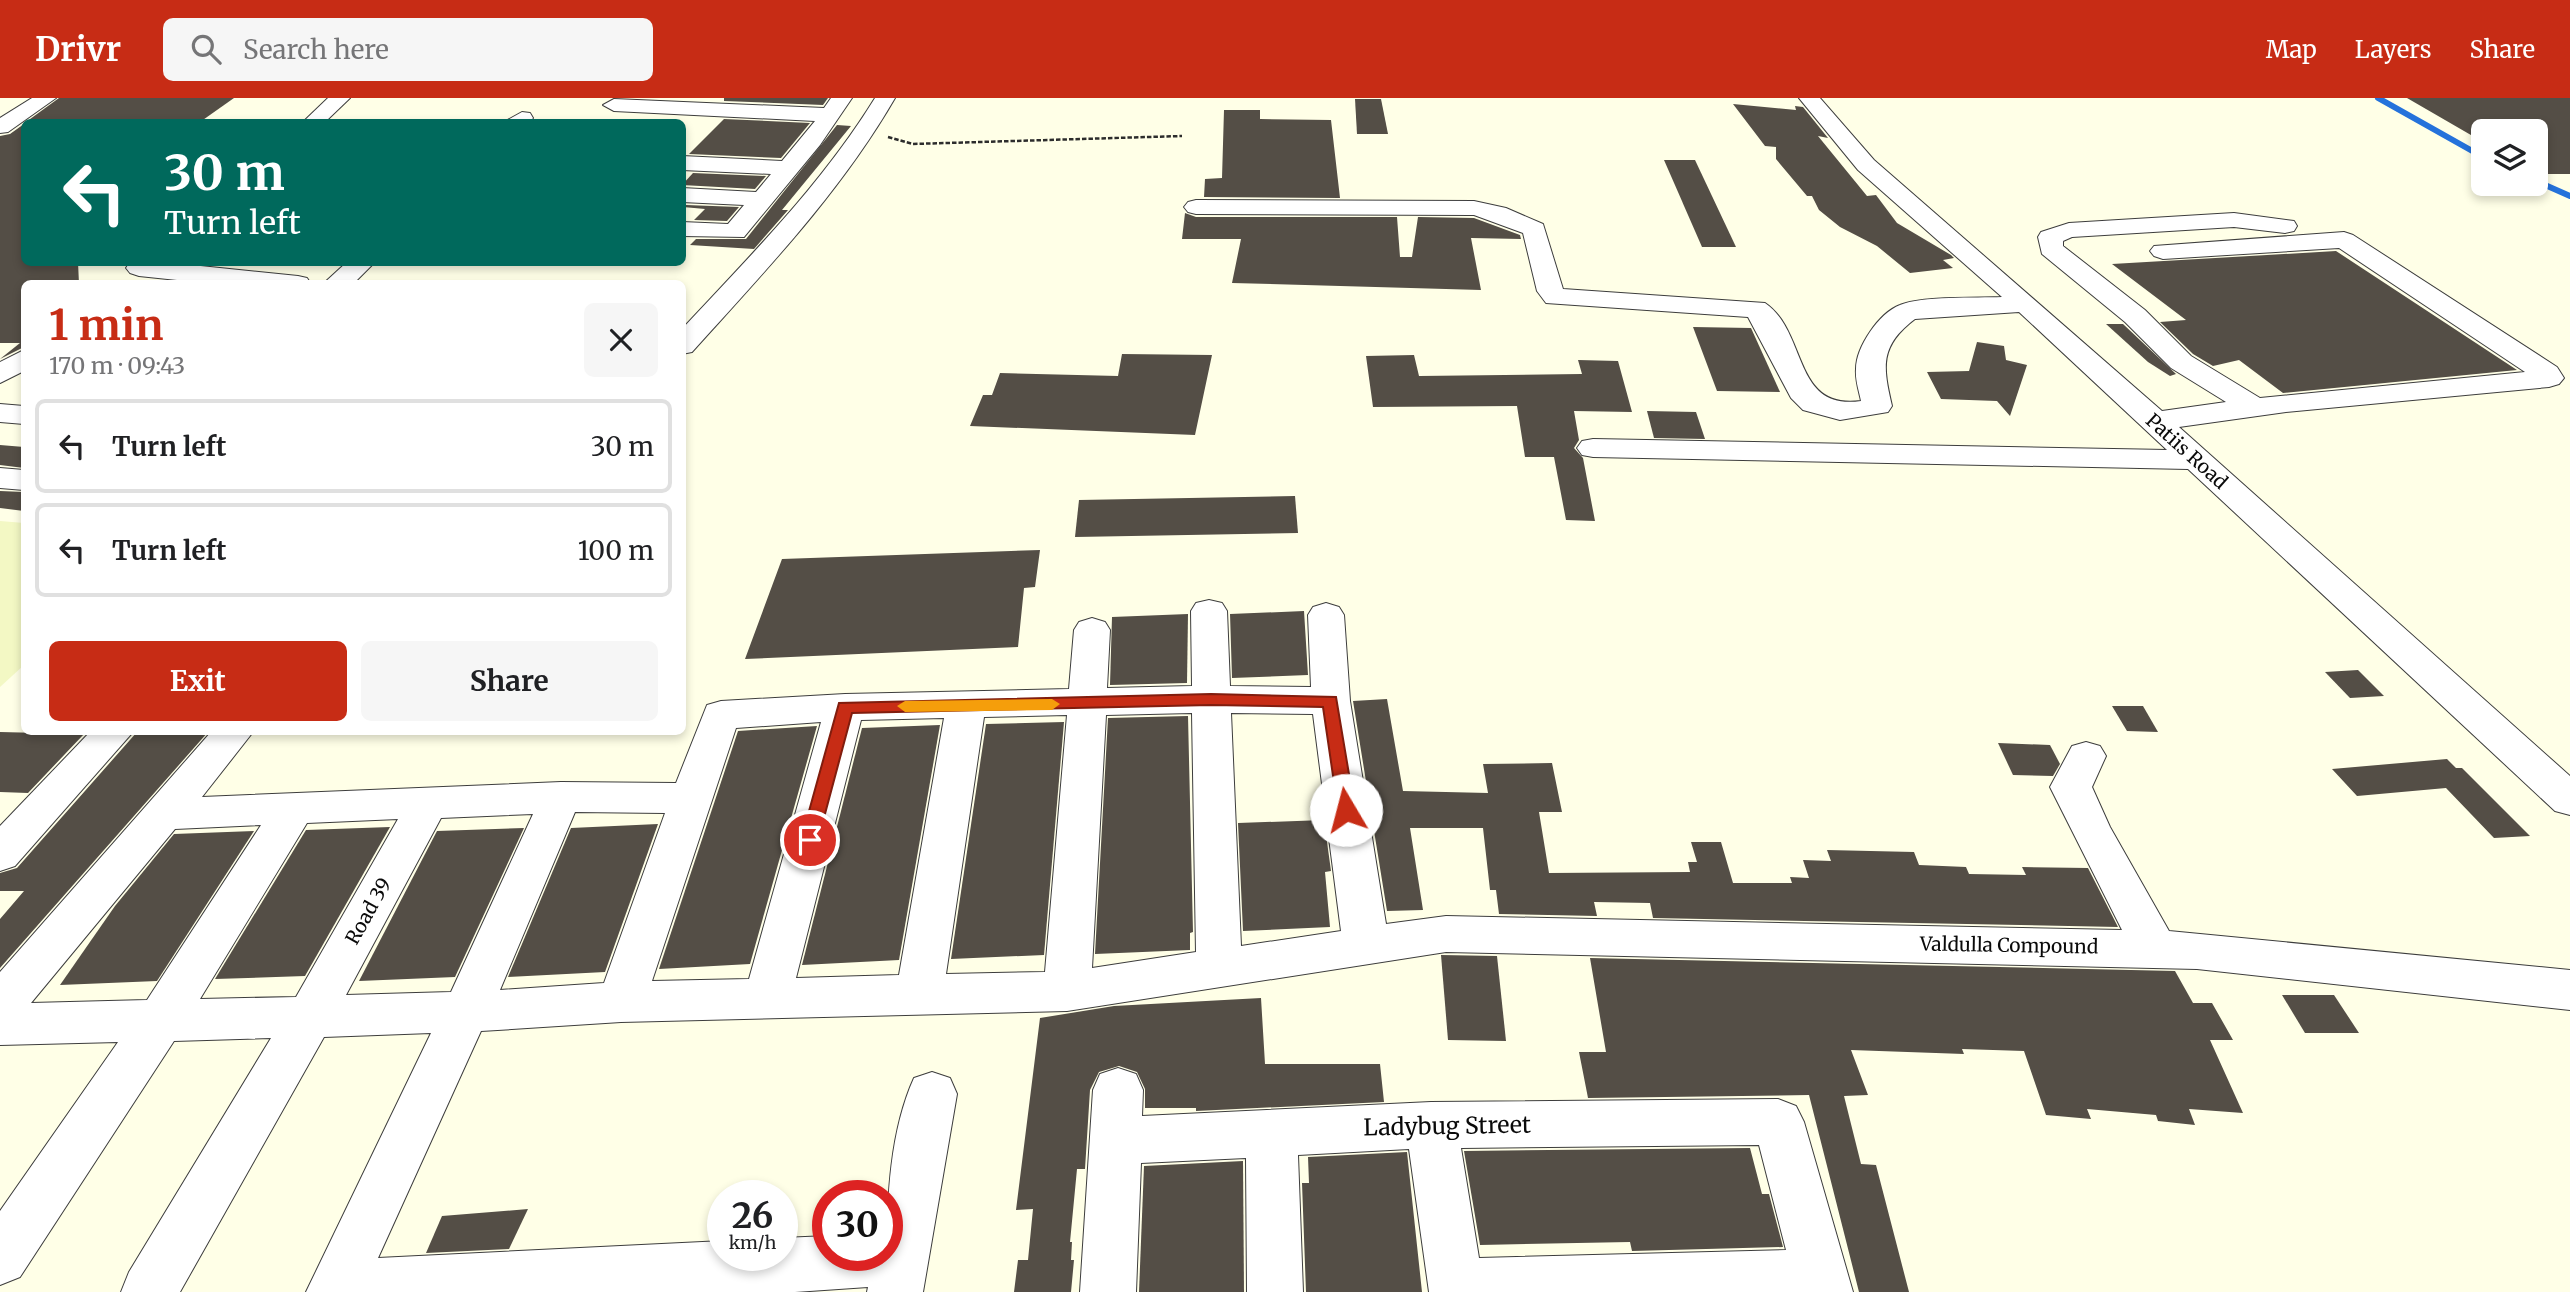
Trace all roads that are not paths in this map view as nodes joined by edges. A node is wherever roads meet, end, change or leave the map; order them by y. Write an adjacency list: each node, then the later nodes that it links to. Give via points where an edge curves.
1 (46, 98): 9 (street)
2 (340, 98): 7 (street)
3 (885, 98): 25 (street, via 866,132 791,228)
4 (1809, 98): 24 (street, Patiis Road, via 1866,165)
5 (618, 101): 6 (street); 8 (street)
6 (835, 106): 11 (street)
7 (316, 119)
8 (597, 119)
9 (0, 127)
10 (786, 138): 11 (street)
11 (812, 139): 13 (street)
12 (686, 163): 13 (street)
13 (786, 168): 15 (street)
14 (686, 195): 15 (street)
15 (760, 199): 17 (street, via 735,232)
16 (1196, 207): 24 (street, via 1474,208 1497,213 1534,229 1555,297 1755,309 1764,315 1806,398 1829,411 1877,406 1870,366 1897,317 1908,311)
17 (686, 229)
18 (2344, 240): 19 (street); 28 (street, via 2549,378); 28 (street, via 2292,226 2234,220 2069,230 2050,237 2051,249 2135,316 2181,362)
19 (2163, 251)
20 (358, 266): 23 (street)
21 (135, 271): 22 (street)
22 (248, 280)
23 (341, 280)
24 (2025, 303): 31 (street, Patiis Road)
25 (686, 342)
26 (21, 361): 27 (street)
27 (0, 374)
28 (2256, 408): 31 (street)
29 (0, 413): 30 (street)
30 (21, 415)
31 (2154, 421): 33 (street, Patiis Road)
32 (1593, 448): 33 (street)
33 (2197, 460): 47 (street, Patiis Road)
34 (0, 478): 35 (street)
35 (21, 480)
36 (1209, 611): 39 (street)
37 (1326, 615): 40 (street)
38 (1092, 630): 41 (street)
39 (1211, 699): 40 (street); 41 (street); 56 (street)
40 (1331, 701): 54 (street)
41 (1087, 704): 42 (street); 58 (street)
42 (966, 705): 43 (street); 59 (street)
43 (845, 707): 49 (street, via 721,715); 60 (street)
44 (110, 735): 53 (street)
45 (231, 735): 52 (street)
46 (2086, 756): 55 (street, via 2071,787)
47 (2563, 786)
48 (561, 797): 49 (street); 50 (street); 63 (street)
49 (691, 798): 61 (street)
50 (427, 805): 51 (street); 64 (street, Road 39)
51 (294, 809): 52 (street); 65 (street)
52 (165, 814): 62 (street)
53 (9, 836)
54 (1366, 946): 55 (street, Valdulla Compound, via 1446,934); 56 (street, Valdulla Compound)
55 (2155, 948): 57 (street, Valdulla Compound)
56 (1219, 966): 58 (street, Valdulla Compound)
57 (2570, 990)
58 (1067, 991): 59 (street, Valdulla Compound)
59 (919, 995): 60 (street, Valdulla Compound)
60 (767, 999): 61 (street, Valdulla Compound)
61 (621, 1002): 63 (street, Valdulla Compound)
62 (0, 1006)
63 (466, 1012): 64 (street, Valdulla Compound); 75 (street)
64 (310, 1017): 65 (street, Valdulla Compound); 77 (street, Road 39)
65 (160, 1020): 66 (street, Valdulla Compound); 72 (street)
66 (0, 1024)
67 (1118, 1090): 71 (street)
68 (932, 1094): 73 (street)
69 (1431, 1125): 70 (street, Ladybug Street); 74 (street, Ladybug Street, via 1778,1122); 76 (street)
70 (1271, 1132): 71 (street, Ladybug Street); 79 (street)
71 (1117, 1141): 78 (street)
72 (0, 1258)
73 (898, 1274): 75 (street)
74 (1823, 1284): 76 (street)
75 (335, 1290)
76 (1457, 1290)
77 (149, 1292)
78 (1108, 1292)
79 (1275, 1292)

